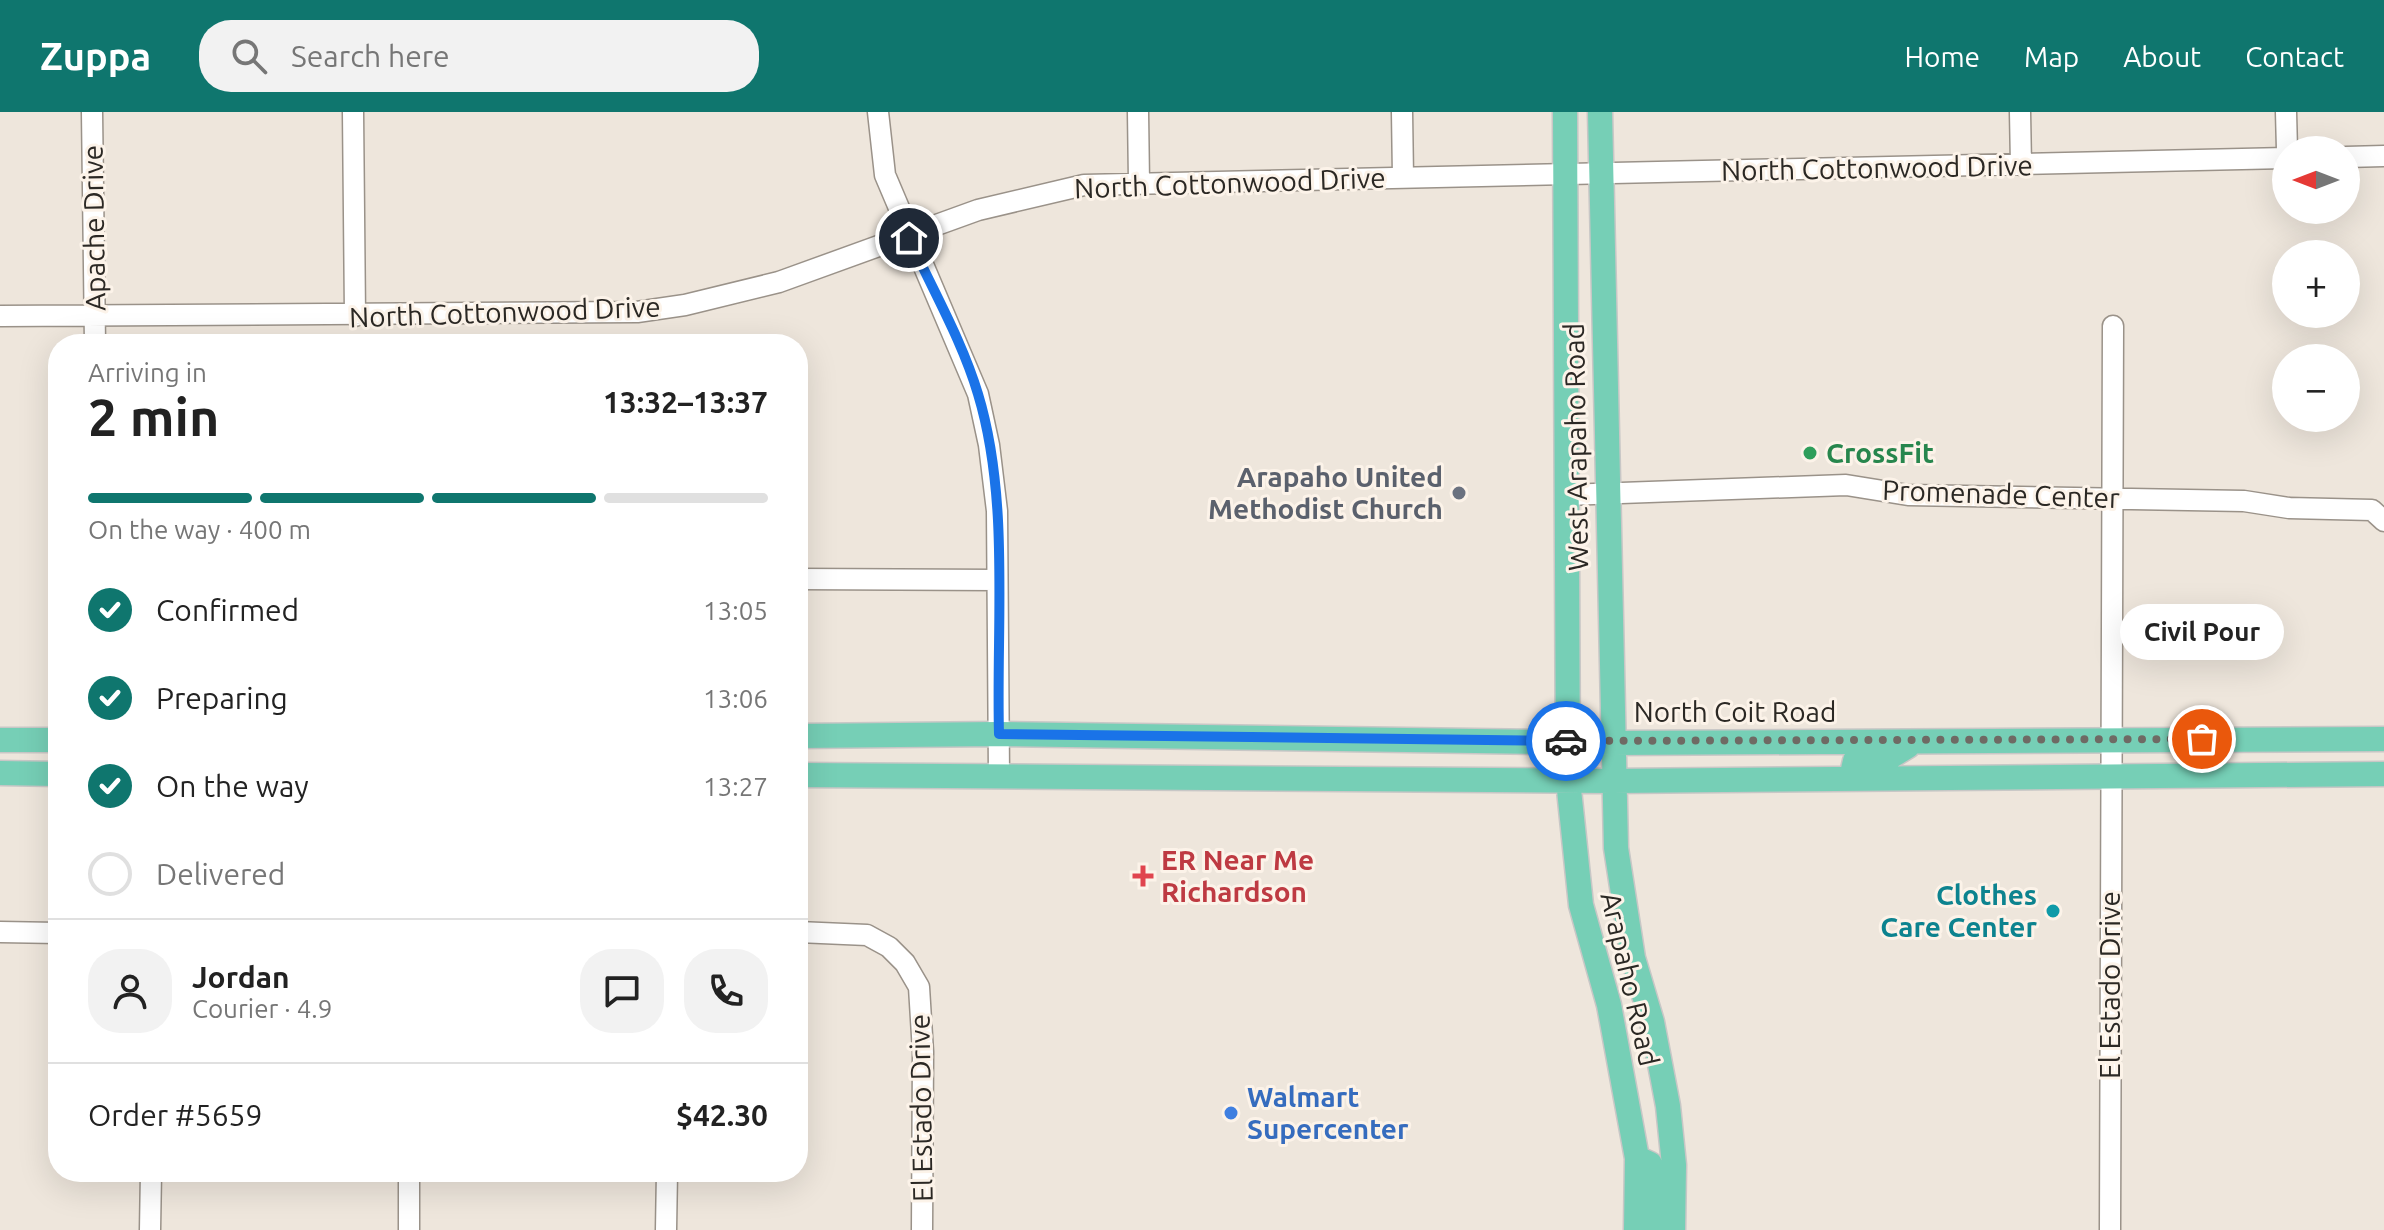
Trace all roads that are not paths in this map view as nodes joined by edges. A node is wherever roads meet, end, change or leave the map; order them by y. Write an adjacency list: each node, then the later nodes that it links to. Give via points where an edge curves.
1 (92, 112): 21 (street, Apache Drive)
2 (353, 112): 22 (street)
3 (878, 112): 19 (street, via 885,175)
4 (1138, 112): 18 (street)
5 (1402, 112): 17 (street)
6 (1565, 112): 16 (main road, West Arapaho Road)
7 (1600, 112): 15 (main road, West Arapaho Road)
8 (2020, 112): 14 (street)
9 (2286, 112): 10 (street)
10 (2287, 136)
11 (2384, 156): 12 (street)
12 (2360, 157)
13 (2272, 158): 14 (street, North Cottonwood Drive)
14 (2021, 165): 15 (street, North Cottonwood Drive)
15 (1601, 174): 16 (street, North Cottonwood Drive); 25 (main road, West Arapaho Road)
16 (1566, 175): 17 (street, North Cottonwood Drive); 26 (main road, West Arapaho Road)
17 (1403, 177): 18 (street, North Cottonwood Drive)
18 (1139, 182): 19 (street, North Cottonwood Drive, via 1030,195)
19 (909, 238): 22 (street, North Cottonwood Drive, via 779,282 661,309); 30 (street, via 978,394 997,511)
20 (0, 316): 21 (street, North Cottonwood Drive)
21 (95, 316): 22 (street, North Cottonwood Drive); 24 (street, Apache Drive)
22 (355, 316)
23 (2113, 326): 27 (street, El Estado Drive)
24 (95, 334)
25 (1607, 493): 26 (street, Promenade Center); 27 (street, Promenade Center, via 1846,485 1908,495); 40 (main road, West Arapaho Road)
26 (1566, 495): 38 (main road, West Arapaho Road)
27 (2114, 500): 28 (street, Promenade Center, via 2244,501 2372,510); 37 (street, El Estado Drive)
28 (2384, 521)
29 (808, 579): 30 (street)
30 (997, 580): 31 (street)
31 (999, 734): 32 (main road, North Coit Road); 33 (main road, North Coit Road); 46 (street)
32 (808, 736)
33 (1213, 737): 38 (main road, North Coit Road); 48 (main road)
34 (2384, 739): 37 (main road, North Coit Road)
35 (0, 740): 36 (main road)
36 (48, 740)
37 (2112, 740): 39 (main road, North Coit Road); 43 (street, El Estado Drive)
38 (1567, 741): 40 (main road, North Coit Road); 49 (main road, Arapaho Road)
39 (1916, 741): 40 (main road, North Coit Road); 47 (main road, via 1890,757 1855,761)
40 (1611, 743): 50 (main road, West Arapaho Road)
41 (0, 773): 42 (main road)
42 (48, 774)
43 (2111, 774): 44 (main road); 47 (main road); 67 (street, El Estado Drive)
44 (2384, 774)
45 (808, 775): 46 (main road)
46 (999, 775): 48 (main road)
47 (1851, 778): 50 (main road)
48 (1213, 780): 49 (main road)
49 (1568, 780): 50 (main road); 55 (main road, Arapaho Road, via 1581,905)
50 (1612, 781): 54 (main road, Arapaho Road, via 1628,932)
51 (0, 932): 53 (street)
52 (808, 932): 63 (street, El Estado Drive, via 867,935 905,963 919,987)
53 (48, 933)
54 (1652, 1022): 55 (main road); 66 (main road, Arapaho Road, via 1672,1135)
55 (1614, 1039): 56 (main road, Arapaho Road)
56 (1637, 1158): 64 (main road, Arapaho Road); 65 (main road, via 1650,1164 1656,1182)
57 (151, 1182): 60 (street)
58 (409, 1182): 61 (street)
59 (667, 1182): 62 (street)
60 (150, 1230)
61 (409, 1230)
62 (666, 1230)
63 (922, 1230)
64 (1636, 1230)
65 (1654, 1230)
66 (1673, 1230)
67 (2110, 1230)

